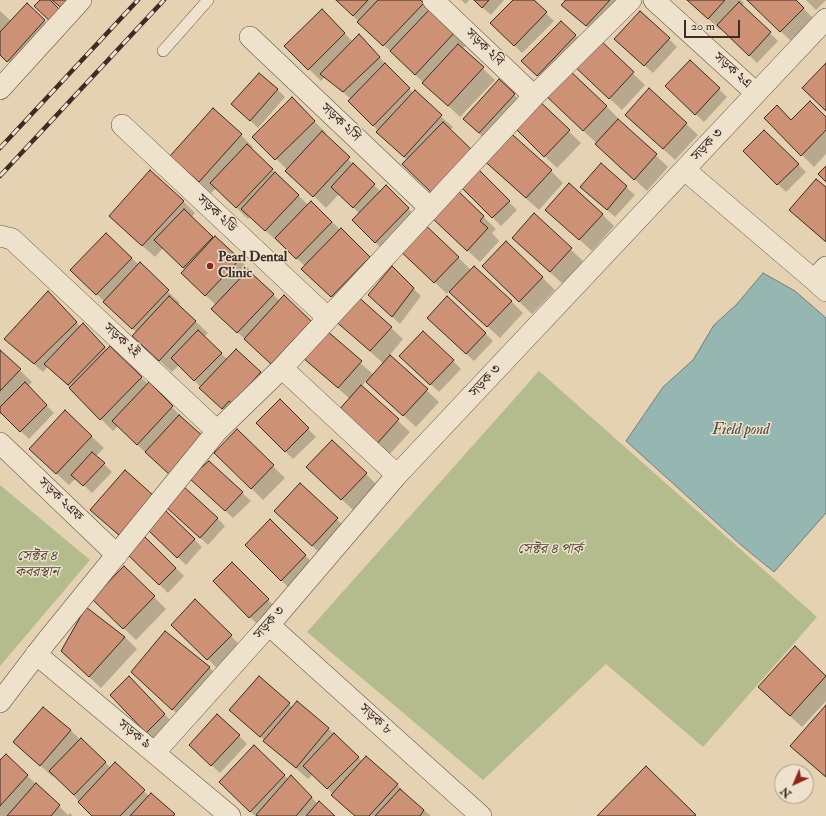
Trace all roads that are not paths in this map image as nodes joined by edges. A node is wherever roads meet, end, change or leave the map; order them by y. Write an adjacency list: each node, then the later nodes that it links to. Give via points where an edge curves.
1 (81, 0): 9 (street)
2 (208, 0): 8 (lane)
3 (433, 0): 11 (street, সড়ক ২বি)
4 (631, 0): 11 (street)
5 (654, 0): 10 (street, সড়ক ২এ)
6 (826, 18): 10 (street, সড়ক ৩)
7 (250, 37): 14 (street, সড়ক ২সি)
8 (163, 51)
9 (0, 89)
10 (756, 93): 13 (street, সড়ক ৩)
11 (534, 96): 14 (street)
12 (122, 125): 17 (street, সড়ক ২ডি)
13 (685, 170): 16 (street); 21 (street, সড়ক ৩)
14 (430, 208): 17 (street)
15 (0, 236): 19 (street, সড়ক ২ই, via 12,239)
16 (822, 279)
17 (328, 318): 18 (street)
18 (282, 368): 19 (street); 21 (street)
19 (217, 431): 22 (street)
20 (1, 445): 22 (street, সড়ক ২এফ)
21 (397, 475): 23 (street, সড়ক ৩)
22 (117, 555): 24 (street)
23 (269, 625): 26 (street, সড়ক ৩); 28 (street, সড়ক ৮)
24 (36, 654): 25 (street); 26 (street, সড়ক ৯)
25 (0, 702)
26 (155, 752): 27 (street, সড়ক ৯)
27 (230, 816)
28 (481, 816)

